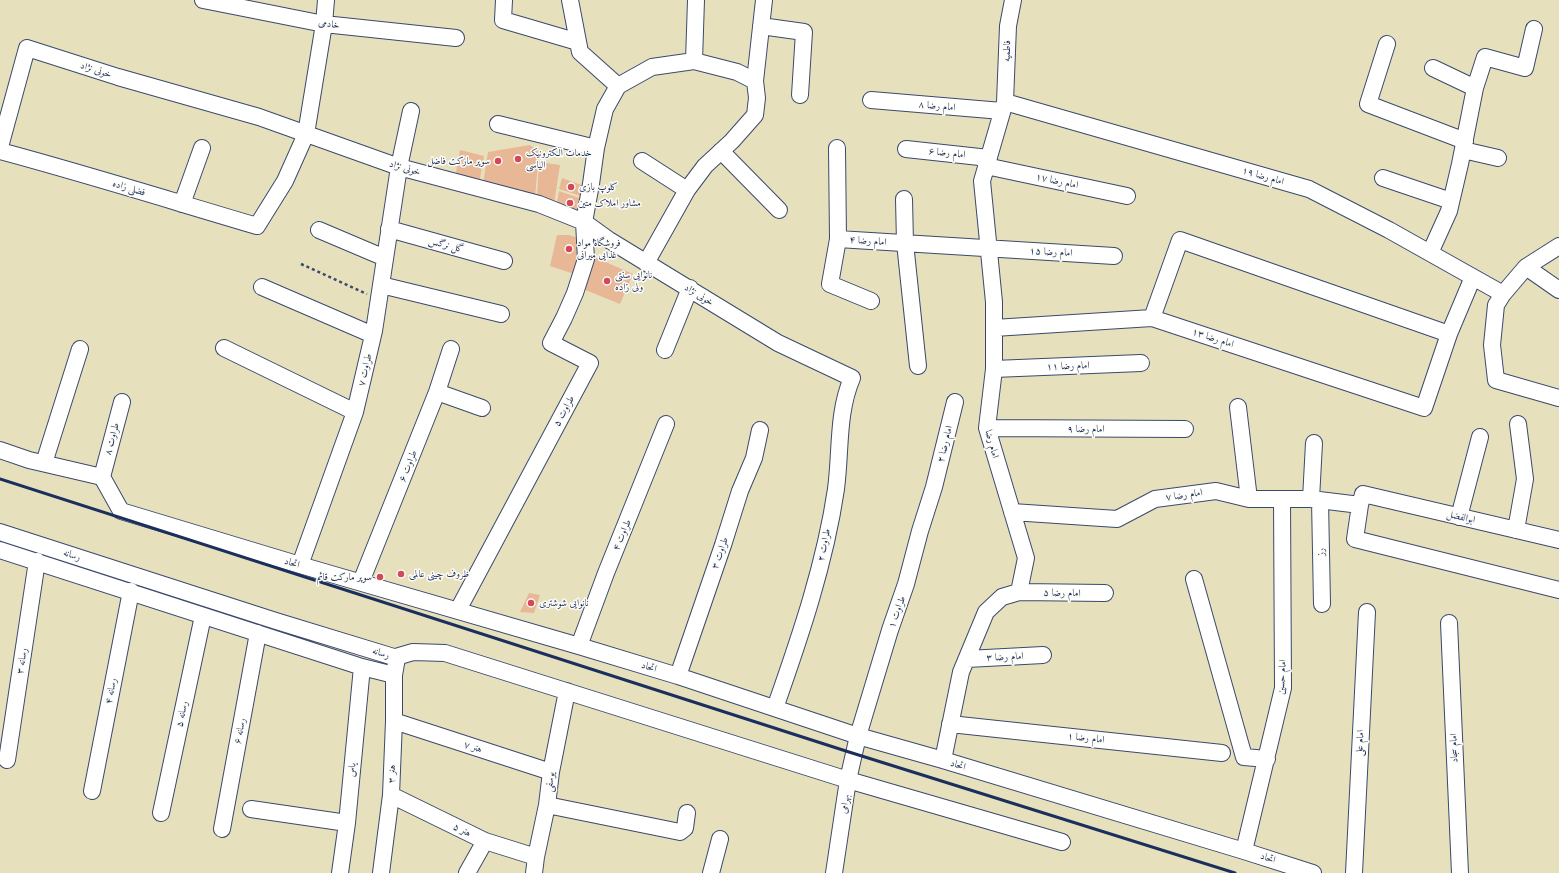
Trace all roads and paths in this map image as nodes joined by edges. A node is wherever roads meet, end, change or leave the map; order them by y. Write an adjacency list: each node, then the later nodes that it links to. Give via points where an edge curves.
1 (203, 0): 8 (street, خادمی)
2 (326, 0): 8 (street)
3 (504, 0): 12 (street, via 503,20)
4 (570, 0): 12 (street)
5 (696, 0): 14 (street)
6 (764, 0): 9 (street)
7 (1013, 0): 21 (street, فاطمیه, via 1008,26)
8 (324, 24): 11 (street, خادمی); 24 (street)
9 (761, 26): 16 (street); 19 (street, via 804,32)
10 (1534, 29): 18 (street, via 1525,68 1485,57)
11 (456, 38)
12 (578, 42): 17 (street, via 580,52)
13 (1387, 44): 25 (street, via 1368,104)
14 (694, 61): 16 (street, via 737,72); 17 (street, via 652,67)
15 (1433, 68): 18 (street)
16 (755, 81): 32 (street, via 755,115)
17 (618, 86): 28 (street, via 605,109)
18 (1474, 88): 25 (street)
19 (800, 95)
20 (871, 100): 21 (street, امام رضا ۸)
21 (1004, 107): 35 (street, امام رضا); 51 (street, امام رضا ۱۹, via 1309,189)
22 (411, 111): 36 (street, طراوت ۷)
23 (498, 124): 28 (street)
24 (306, 134): 26 (street, خونی نژاد, via 259,117 132,82 27,48); 36 (street, خونی نژاد); 42 (street, فضلی زاده, via 285,182 257,226)
25 (1464, 145): 33 (street); 41 (street)
26 (0, 147)
27 (202, 148): 42 (street)
28 (596, 148): 44 (street)
29 (838, 148): 47 (street, امام رضا ۴)
30 (906, 149): 35 (street, امام رضا ۶)
31 (0, 150): 42 (street, فضلی زاده)
32 (721, 151): 38 (street, via 705,166); 43 (street)
33 (1498, 158)
34 (642, 161): 38 (street)
35 (987, 162): 39 (street, امام رضا ۱۷); 50 (street, امام رضا, via 982,181)
36 (399, 167): 44 (street, خونی نژاد, via 539,204); 45 (street, طراوت ۷)
37 (1383, 178): 41 (street)
38 (687, 190): 55 (street)
39 (1127, 196)
40 (904, 199): 48 (street)
41 (1451, 201): 51 (street)
42 (182, 204)
43 (779, 210)
44 (584, 222): 55 (street, خونی نژاد); 115 (street, طراوت ۵, via 586,259 575,293 551,343 590,363)
45 (389, 229): 53 (street, طراوت ۷); 54 (street, گل نرگس)
46 (319, 230): 53 (street)
47 (838, 239): 48 (street, امام رضا ۴); 64 (street, via 830,284)
48 (905, 243): 50 (street, امام رضا ۴); 75 (street)
49 (1559, 246): 57 (street)
50 (988, 249): 52 (street, امام رضا ۱۵); 67 (street, امام رضا)
51 (1430, 253): 58 (street, امام رضا ۱۹)
52 (1114, 256)
53 (384, 258): 62 (street, طراوت ۷)
54 (504, 261)
55 (646, 262): 60 (street, خونی نژاد)
56 (301, 264): 62 (path)
57 (1526, 267): 61 (street); 63 (street)
58 (1473, 277): 63 (street, امام رضا ۱۹); 68 (street)
59 (262, 287): 69 (street)
60 (690, 288): 73 (street); 77 (street, خونی نژاد, via 778,343)
61 (1559, 290)
62 (380, 292): 65 (street); 69 (street, طراوت ۷)
63 (1503, 294): 79 (street, via 1496,305 1492,345 1496,380)
64 (871, 301)
65 (501, 314)
66 (1152, 318): 67 (street, امام رضا ۱۳); 68 (street, امام رضا ۱۳, via 1424,408); 68 (street, via 1180,240)
67 (994, 328): 76 (street, امام رضا)
68 (1449, 334)
69 (373, 335): 84 (street, طراوت ۷)
70 (224, 348): 84 (street)
71 (80, 349): 93 (street)
72 (451, 349): 78 (street, طراوت ۶)
73 (665, 350)
74 (1141, 363): 76 (street, امام رضا ۱۱)
75 (918, 366)
76 (994, 369): 87 (street, امام رضا)
77 (852, 378): 128 (street, طراوت ۲, via 846,394 836,488 825,545 813,595)
78 (437, 392): 83 (street); 109 (street, طراوت ۶)
79 (1559, 398)
80 (122, 402): 94 (street, طراوت ۸)
81 (955, 402): 95 (street, امام رضا ۲)
82 (1238, 407): 96 (street)
83 (482, 408)
84 (355, 412): 107 (street, طراوت ۷)
85 (666, 424): 120 (street, طراوت ۴)
86 (1518, 424): 102 (street, via 1525,479)
87 (987, 428): 88 (street, امام رضا ۹); 100 (street, امام رضا)
88 (1185, 429)
89 (760, 430): 126 (street, طراوت ۳, via 754,458 740,491)
90 (1480, 437): 101 (street)
91 (1314, 443): 98 (street, رز)
92 (0, 450): 93 (street)
93 (44, 463): 94 (street)
94 (102, 477): 107 (street, اتحاد, via 121,512)
95 (934, 487): 131 (street, طراوت ۱)
96 (1249, 499): 97 (street, امام رضا ۷); 100 (street, امام رضا ۷, via 1216,491 1155,499 1116,519)
97 (1282, 499): 98 (street, امام رضا ۷); 133 (street, امام حسین, via 1283,688)
98 (1316, 499): 99 (street, امام رضا ۷); 114 (street, رز)
99 (1361, 500): 101 (street, ابوالفضل); 110 (street, via 1355,539)
100 (1012, 512): 112 (street, امام رضا, via 1026,558)
101 (1459, 517): 102 (street, ابوالفضل)
102 (1516, 530): 104 (street, ابوالفضل)
103 (0, 532): 122 (street, رسانه)
104 (1559, 540)
105 (0, 550): 106 (street, رسانه)
106 (37, 562): 111 (street, رسانه); 134 (street, رسانه ۳)
107 (300, 566): 109 (street, اتحاد)
108 (1194, 580): 133 (street, via 1244,757)
109 (361, 582): 115 (street, اتحاد)
110 (1559, 590)
111 (131, 592): 117 (street, رسانه); 138 (street, رسانه ۴)
112 (1019, 592): 113 (street, امام رضا ۵); 123 (street, via 1002,597 986,612)
113 (1105, 593)
114 (1322, 604)
115 (458, 610): 120 (street, اتحاد)
116 (1367, 612): 158 (street, امام علی)
117 (203, 616): 119 (street, رسانه); 142 (street, رسانه ۵)
118 (1449, 623): 159 (street, امام سجاد)
119 (258, 633): 124 (street, رسانه); 145 (street, رسانه ۶)
120 (579, 646): 126 (street, اتحاد)
121 (1043, 655): 123 (street, امام رضا ۳)
122 (396, 657): 125 (street, رسانه); 127 (street, via 413,652 444,653)
123 (966, 658): 130 (street)
124 (362, 667): 125 (street, رسانه); 144 (street, یاس)
125 (394, 675): 129 (street, هنر ۳)
126 (678, 676): 128 (street, اتحاد)
127 (567, 691): 136 (street, یوسفی); 137 (street)
128 (775, 708): 131 (street, اتحاد)
129 (394, 721): 136 (street, هنر ۷); 139 (street, هنر ۳)
130 (950, 724): 132 (street, امام رضا ۱); 135 (street)
131 (858, 736): 135 (street, اتحاد); 137 (street, بهرامی)
132 (1222, 753)
133 (1267, 759): 149 (street, امام حسین)
134 (7, 760)
135 (943, 760): 149 (street, اتحاد)
136 (551, 772): 140 (street, یوسفی)
137 (848, 780): 148 (street); 156 (street, بهرامی)
138 (92, 791)
139 (391, 795): 147 (street, هنر ۵); 152 (street, هنر ۳)
140 (547, 805): 143 (street, via 680,832 685,828); 150 (street, یوسفی)
141 (251, 810): 144 (street)
142 (161, 813)
143 (687, 813)
144 (347, 823): 151 (street, یاس)
145 (222, 829)
146 (720, 839): 155 (street)
147 (484, 841): 150 (street, هنر ۵); 153 (street)
148 (1062, 842)
149 (1244, 851): 157 (street, اتحاد)
150 (536, 857): 154 (street, یوسفی)
151 (340, 873)
152 (380, 873)
153 (467, 873)
154 (534, 873)
155 (711, 873)
156 (834, 873)
157 (1313, 873)
158 (1354, 873)
159 (1460, 873)

